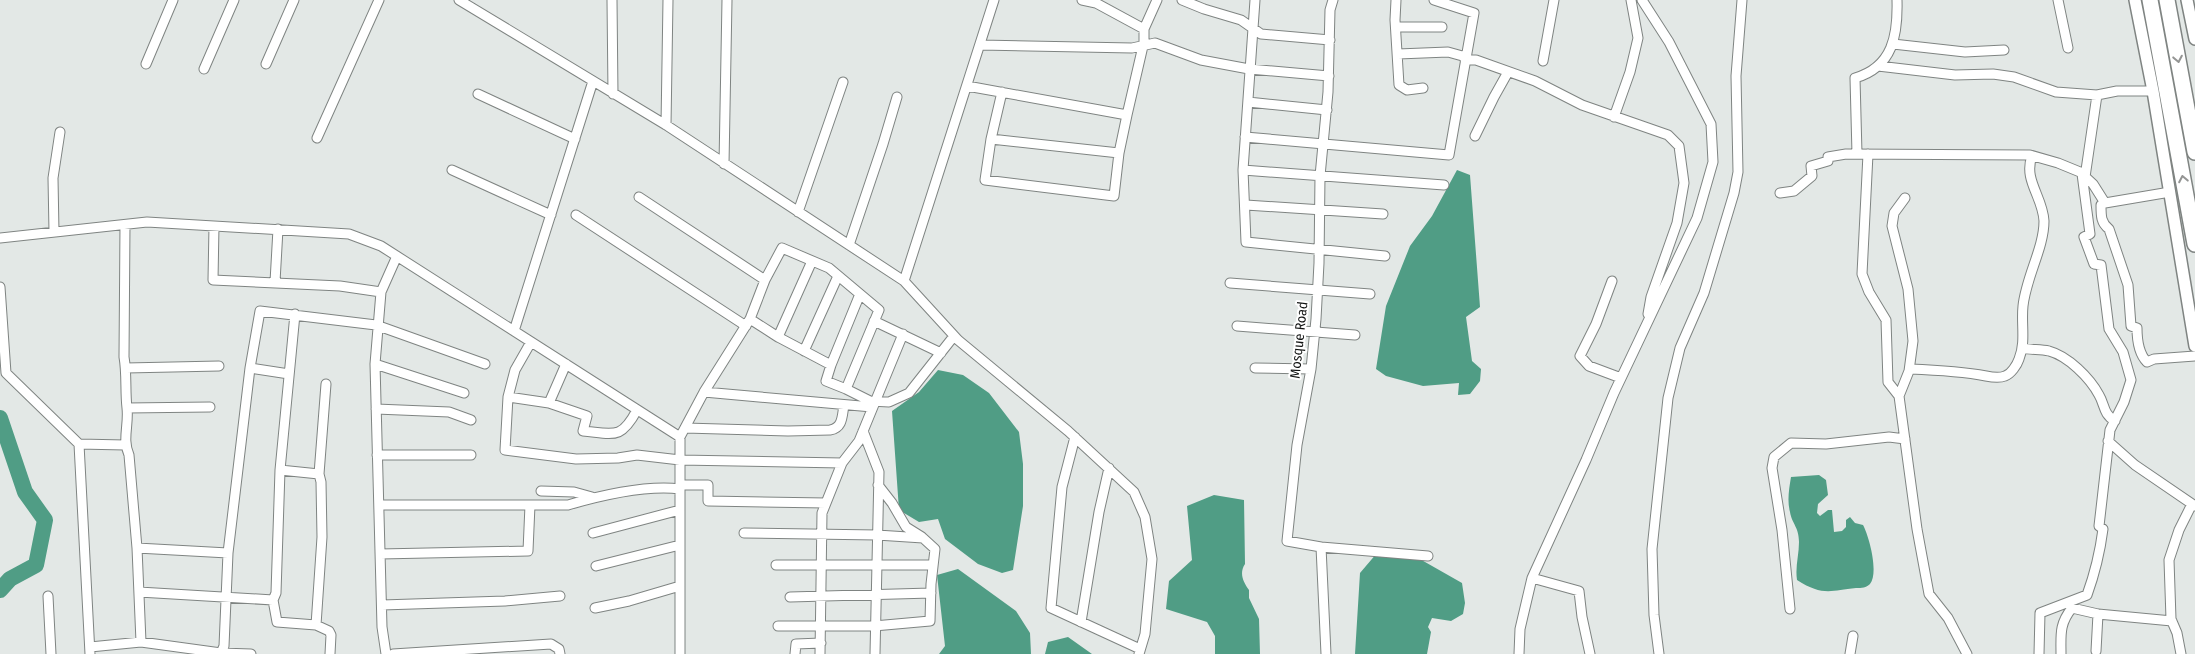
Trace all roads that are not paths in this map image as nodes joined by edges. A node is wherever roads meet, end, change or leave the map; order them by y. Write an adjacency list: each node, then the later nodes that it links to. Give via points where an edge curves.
1 (173, 0): 44 (street)
2 (234, 0): 47 (street)
3 (294, 0): 45 (street)
4 (379, 0): 69 (street)
5 (459, 0): 51 (street)
6 (612, 0): 58 (street)
7 (668, 0): 65 (street)
8 (727, 0): 78 (street)
9 (994, 0): 37 (street)
10 (1082, 0): 33 (street, via 1096,3)
11 (1156, 0): 33 (street)
12 (1182, 0): 30 (street, via 1241,20)
13 (1255, 0): 30 (street)
14 (1333, 0): 35 (street, Mosque Road)
15 (1396, 0): 31 (street)
16 (1434, 0): 28 (street)
17 (1469, 0): 28 (street)
18 (1554, 0): 43 (street)
19 (1631, 0): 64 (street, via 1638,38)
20 (1642, 0): 122 (street, via 1669,42 1711,124 1713,162 1697,218)
21 (1742, 0): 243 (street, via 1736,76 1738,172 1704,293 1680,348 1668,398 1652,549)
22 (1897, 0): 36 (street)
23 (2058, 0): 39 (street)
24 (2135, 0): 55 (street)
25 (2150, 0): 100 (highway, one-way to 25)
26 (2167, 0): 73 (highway, one-way to 73)
27 (2187, 0): 29 (street)
28 (1467, 10): 42 (street, via 1474,12)
29 (2194, 22): 34 (street)
30 (1252, 27): 35 (street, via 1261,34); 48 (street)
31 (1396, 27): 32 (street); 41 (street)
32 (1442, 27)
33 (1144, 29): 38 (street)
34 (2195, 38)
35 (1330, 40): 50 (street, Mosque Road)
36 (1893, 44): 40 (street, via 1965,52); 46 (street)
37 (980, 45): 38 (street, via 1132,48); 53 (street)
38 (1144, 45): 48 (street, via 1155,43 1201,60); 63 (street)
39 (2068, 48)
40 (2004, 50)
41 (1398, 54): 42 (street, via 1448,52); 54 (street, via 1399,85 1407,90)
42 (1466, 58): 49 (street); 72 (street, via 1449,155)
43 (1543, 61)
44 (146, 64)
45 (266, 64)
46 (1878, 66): 59 (street, via 1956,75 1994,74 2014,77 2056,92); 75 (street, via 1870,73 1855,78)
47 (204, 69)
48 (1249, 69): 50 (street); 61 (street)
49 (1508, 72): 64 (street); 67 (street)
50 (1329, 76): 62 (street, Mosque Road)
51 (593, 81): 58 (street); 70 (street)
52 (843, 82): 91 (street)
53 (967, 86): 56 (street); 108 (street)
54 (1423, 88)
55 (2153, 91): 59 (street, via 2117,91); 85 (street)
56 (1002, 92): 63 (street); 71 (street)
57 (478, 94): 70 (street)
58 (613, 94): 65 (street)
59 (2097, 95): 82 (street)
60 (897, 97): 101 (street)
61 (1248, 102): 62 (street); 68 (street)
62 (1327, 110): 72 (street, Mosque Road)
63 (1127, 115): 74 (street)
64 (1614, 117): 122 (street, via 1668,135 1679,146 1684,183 1677,223 1651,297)
65 (666, 126): 78 (street)
66 (60, 132): 98 (street, via 53,178)
67 (1475, 136)
68 (1245, 137): 72 (street); 80 (street)
69 (317, 138)
70 (575, 139): 93 (street)
71 (992, 139): 74 (street); 74 (street, via 985,180 1114,196)
72 (1324, 142): 81 (street, Mosque Road)
73 (2195, 152)
74 (1119, 153)
75 (1857, 154): 76 (street); 84 (street, via 1828,157 1828,161 1811,166 1812,176 1794,190)
76 (1868, 154): 77 (street); 151 (street, via 1862,274 1886,320 1888,382)
77 (2032, 156): 82 (street, via 2058,163); 131 (street, via 2028,165 2029,176 2044,222 2042,240 2026,289)
78 (724, 164): 91 (street)
79 (452, 170): 93 (street)
80 (1243, 170): 81 (street); 89 (street)
81 (1320, 176): 83 (street); 90 (street, Mosque Road)
82 (2084, 176): 88 (street); 161 (street, via 2090,234 2084,237 2094,264 2101,265 2109,329 2123,352 2130,380)
83 (1444, 185)
84 (1780, 192)
85 (2170, 192): 88 (street); 130 (street)
86 (639, 197): 107 (street)
87 (1905, 198): 144 (street, via 1894,213 1892,226 1908,288 1913,341)
88 (2104, 203): 134 (street, via 2101,205 2102,219 2109,229 2125,273 2131,326 2137,328 2143,358 2147,362)
89 (1246, 204): 90 (street); 102 (street, via 1246,242)
90 (1320, 209): 92 (street); 102 (street, Mosque Road)
91 (798, 212): 101 (street)
92 (1383, 214)
93 (551, 215): 123 (street)
94 (576, 215): 119 (street)
95 (125, 225): 96 (street, via 147,222); 98 (street); 140 (street)
96 (214, 226): 97 (street); 110 (street, via 213,280)
97 (278, 229): 103 (street, via 350,234); 110 (street)
98 (54, 232): 99 (street)
99 (0, 238)
100 (2195, 244)
101 (849, 245): 108 (street)
102 (1320, 250): 104 (street); 113 (street, Mosque Road)
103 (397, 256): 114 (street); 123 (street)
104 (1386, 256)
105 (812, 261): 106 (street); 107 (street, via 782,248); 128 (street)
106 (838, 276): 115 (street); 132 (street)
107 (765, 280): 119 (street)
108 (904, 281): 127 (street)
109 (1612, 281): 146 (street, via 1580,356 1589,366)
110 (275, 282): 114 (street)
111 (1230, 283): 113 (street)
112 (0, 287): 168 (street, via 6,373)
113 (1318, 291): 116 (street); 124 (street, Mosque Road)
114 (381, 292): 120 (street)
115 (860, 294): 118 (street, via 879,310); 138 (street)
116 (1370, 294)
117 (295, 314): 120 (street); 141 (street, via 260,311); 145 (street)
118 (874, 321): 125 (street); 148 (street)
119 (748, 322): 128 (street); 149 (street)
120 (376, 325): 135 (street); 136 (street)
121 (1237, 326): 124 (street)
122 (1645, 327): 146 (street)
123 (514, 331): 129 (street)
124 (1314, 332): 126 (street); 143 (street, Mosque Road)
125 (903, 334): 133 (street); 154 (street)
126 (1355, 335)
127 (954, 336): 133 (street); 165 (street)
128 (778, 337): 132 (street)
129 (532, 342): 137 (street); 152 (street, via 515,370)
130 (2195, 346)
131 (2022, 348): 144 (street, via 2013,370 2004,377); 161 (street, via 2048,351 2066,360 2095,388 2104,410)
132 (804, 351): 138 (street)
133 (941, 353): 154 (street, via 909,393 889,402)
134 (2195, 356)
135 (375, 364): 150 (street); 158 (street)
136 (485, 364)
137 (566, 364): 153 (street); 159 (street)
138 (831, 365): 148 (street, via 826,381)
139 (219, 366): 140 (street)
140 (126, 368): 157 (street)
141 (250, 368): 145 (street); 194 (street)
142 (1255, 368): 143 (street)
143 (1311, 369): 192 (street, Mosque Road, via 1297,445 1287,541)
144 (1910, 369): 151 (street)
145 (289, 374): 175 (street)
146 (1621, 378): 202 (street)
147 (326, 384): 176 (street)
148 (846, 389): 154 (street)
149 (704, 392): 155 (street); 162 (street)
150 (464, 393)
151 (1899, 396): 166 (street)
152 (508, 397): 153 (street); 172 (street, via 506,450 576,459 637,455)
153 (549, 403): 159 (street, via 586,416 583,431 616,434 630,423)
154 (873, 404): 155 (street); 163 (street)
155 (844, 405): 162 (street, via 840,425 830,430)
156 (210, 407): 157 (street)
157 (127, 408): 169 (street)
158 (376, 409): 160 (street, via 449,412); 170 (street)
159 (637, 410): 164 (street)
160 (471, 420)
161 (2115, 421): 167 (street)
162 (685, 428): 164 (street)
163 (863, 431): 173 (street); 177 (street, via 879,472)
164 (680, 437): 172 (street)
165 (1075, 437): 174 (street); 218 (street, via 1062,487 1051,608)
166 (1904, 439): 215 (street, via 1889,437 1826,444 1791,443 1774,457 1772,468); 245 (street, via 1929,594 1948,618)
167 (2108, 441): 184 (street); 246 (street, via 2100,506 2099,526 2103,529 2094,574 2087,595 2040,613)
168 (79, 444): 169 (street); 226 (street)
169 (124, 445): 193 (street, via 129,455)
170 (377, 455): 171 (street); 182 (street)
171 (471, 455)
172 (680, 460): 173 (street); 178 (street)
173 (842, 463): 181 (street)
174 (1109, 468): 218 (street); 227 (street, via 1134,492 1145,517 1152,560 1145,634)
175 (280, 470): 176 (street); 212 (street, via 276,593)
176 (320, 474): 219 (street, via 322,537)
177 (878, 485): 189 (street); 190 (street, via 906,527)
178 (680, 487): 180 (street); 181 (street, via 708,485 708,501); 185 (street)
179 (541, 491): 180 (street, via 574,492)
180 (592, 498): 183 (street, via 568,505)
181 (826, 503): 188 (street, via 822,513)
182 (379, 505): 183 (street); 195 (street)
183 (530, 505): 195 (street, via 528,551)
184 (2194, 505): 217 (street, via 2176,537 2170,560)
185 (680, 510): 186 (street); 191 (street)
186 (593, 533)
187 (744, 533): 188 (street)
188 (822, 535): 189 (street); 198 (street)
189 (877, 535): 190 (street); 201 (street)
190 (923, 538): 199 (street, via 935,549)
191 (680, 545): 200 (street); 203 (street)
192 (1320, 547): 196 (street); 240 (street)
193 (137, 548): 194 (street); 204 (street)
194 (228, 553): 211 (street)
195 (380, 554): 213 (street)
196 (1428, 556)
197 (776, 565): 198 (street)
198 (821, 565): 201 (street); 210 (street)
199 (933, 565): 201 (street); 205 (street)
200 (596, 566)
201 (876, 566): 208 (street)
202 (1532, 578): 241 (street, via 1520,629); 242 (street, via 1579,591)
203 (680, 586): 214 (street); 236 (street)
204 (139, 592): 211 (street); 224 (street)
205 (931, 593): 208 (street); 222 (street, via 930,621)
206 (48, 596): 230 (street)
207 (560, 596): 213 (street)
208 (875, 596): 210 (street); 222 (street)
209 (790, 597): 210 (street)
210 (821, 597): 221 (street)
211 (226, 599): 212 (street); 229 (street)
212 (273, 600): 219 (street, via 277,622)
213 (382, 605): 233 (street)
214 (595, 608)
215 (1790, 609)
216 (2098, 614): 217 (street); 228 (street); 247 (street, via 2072,608 2064,617 2060,633)
217 (2172, 621): 248 (street)
218 (1081, 622): 227 (street)
219 (316, 625): 232 (street, via 331,635)
220 (778, 626): 221 (street)
221 (821, 626): 222 (street); 225 (street)
222 (874, 626): 239 (street)
223 (1853, 636): 244 (street)
224 (141, 642): 226 (street); 229 (street)
225 (821, 643): 237 (street, via 796,644); 238 (street)
226 (90, 650)
227 (1140, 651)
228 (2096, 651)
229 (221, 652): 231 (street)
230 (51, 654)
231 (251, 654)
232 (330, 654)
233 (386, 654)
234 (393, 654): 235 (street, via 551,644 559,649)
235 (560, 654)
236 (680, 654)
237 (796, 654)
238 (820, 654)
239 (875, 654)
240 (1326, 654)
241 (1519, 654)
242 (1590, 654)
243 (1658, 654)
244 (1850, 654)
245 (1966, 654)
246 (2039, 654)
247 (2061, 654)
248 (2181, 654)

